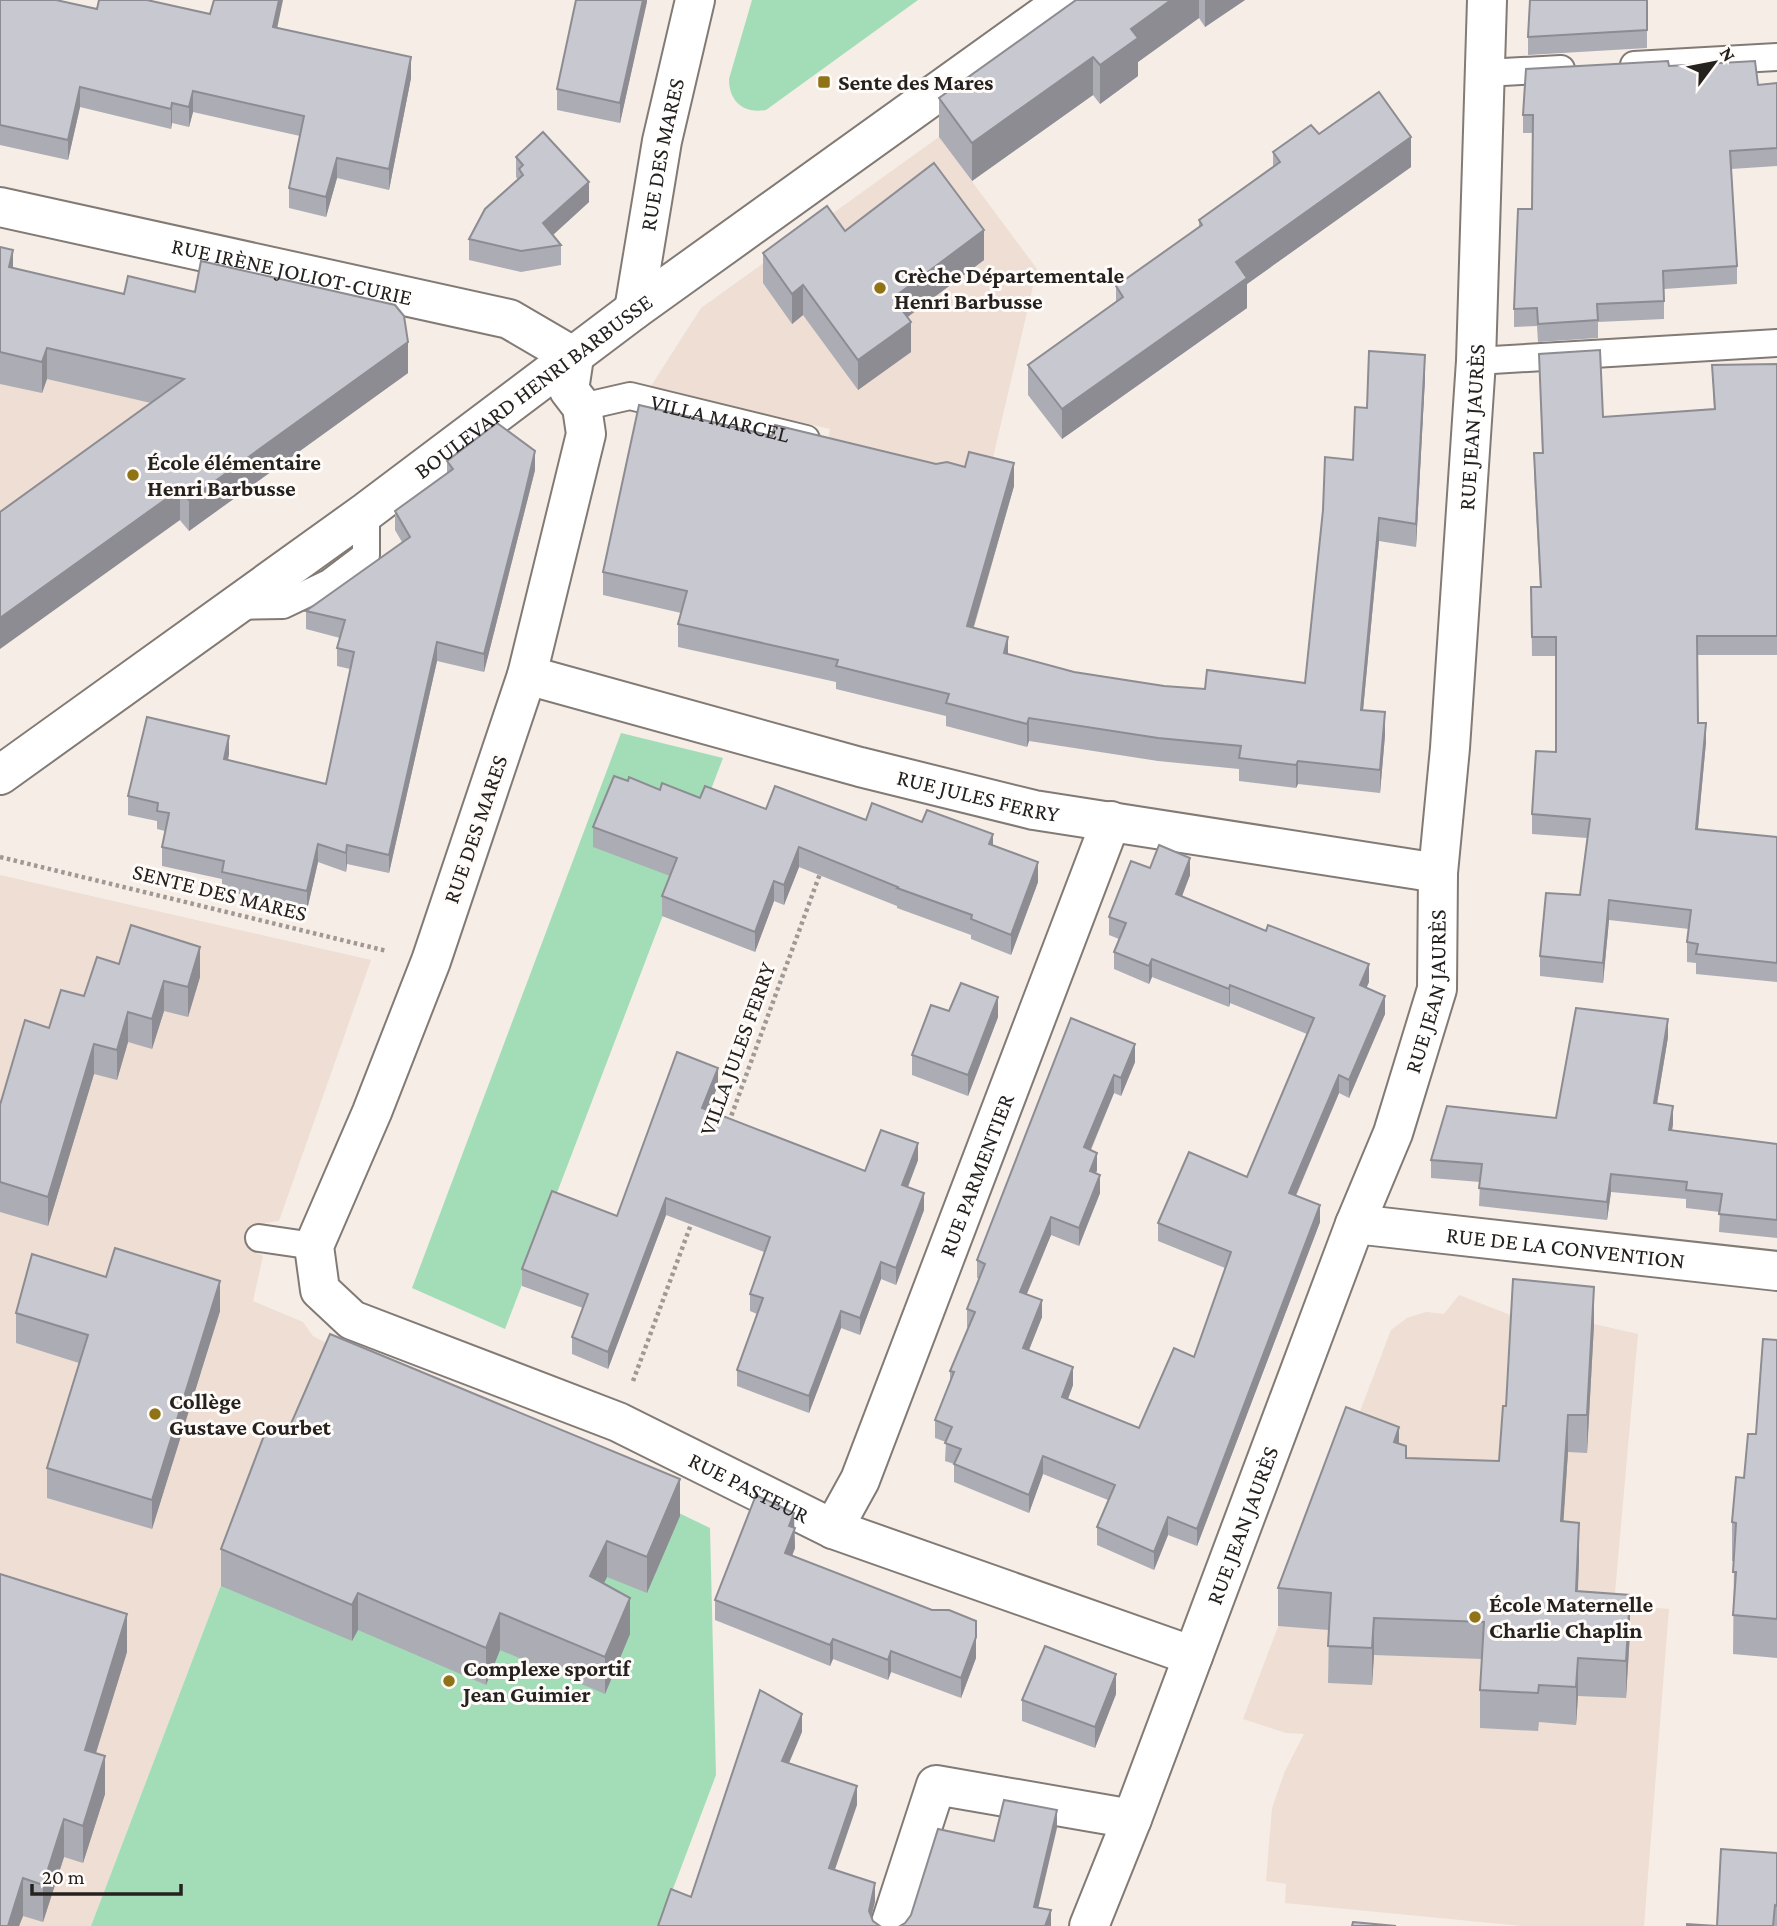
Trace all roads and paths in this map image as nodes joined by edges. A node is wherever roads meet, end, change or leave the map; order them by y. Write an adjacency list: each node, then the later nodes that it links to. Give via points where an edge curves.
1 (695, 0): 9 (street, RUE DES MARES, via 662,141)
2 (1066, 0): 9 (street, BOULEVARD HENRI BARBUSSE)
3 (1488, 0): 7 (street, RUE JEAN JAURÈS)
4 (1777, 57): 5 (lane)
5 (1610, 66)
6 (1583, 68): 7 (lane)
7 (1485, 74): 12 (street, RUE JEAN JAURÈS)
8 (0, 207): 11 (street, RUE IRÈNE JOLIOT-CURIE, via 509,319)
9 (634, 310): 11 (street, BOULEVARD HENRI BARBUSSE)
10 (1777, 343): 12 (lane)
11 (574, 357): 13 (street, RUE DES MARES, via 569,390); 16 (street, BOULEVARD HENRI BARBUSSE)
12 (1476, 361): 20 (street, RUE JEAN JAURÈS)
13 (582, 407): 14 (lane, VILLA MARCEL, via 630,396); 15 (street, RUE DES MARES, via 586,435)
14 (832, 446)
15 (527, 675): 17 (street, RUE JULES FERRY, via 860,767 1020,807); 21 (street, RUE DES MARES)
16 (0, 775)
17 (1111, 821): 20 (street, RUE JULES FERRY); 29 (street, RUE PARMENTIER, via 860,1480)
18 (0, 857): 21 (path, SENTE DES MARES)
19 (826, 859): 22 (path, VILLA JULES FERRY)
20 (1438, 873): 24 (street, RUE JEAN JAURÈS, via 1437,989 1393,1133)
21 (431, 961): 26 (street, RUE DES MARES)
22 (724, 1134)
23 (695, 1212): 28 (path)
24 (1355, 1224): 27 (street, RUE DE LA CONVENTION); 30 (street, RUE JEAN JAURÈS)
25 (259, 1238): 26 (lane)
26 (314, 1246): 28 (street, RUE PASTEUR, via 320,1290 352,1320)
27 (1777, 1271)
28 (618, 1422): 29 (street, RUE PASTEUR)
29 (833, 1529): 30 (street, RUE PASTEUR)
30 (1194, 1656): 31 (street, RUE JEAN JAURÈS)
31 (1132, 1819): 32 (street, via 936,1785); 33 (street, RUE JEAN JAURÈS)
32 (890, 1926)
33 (1089, 1926)

